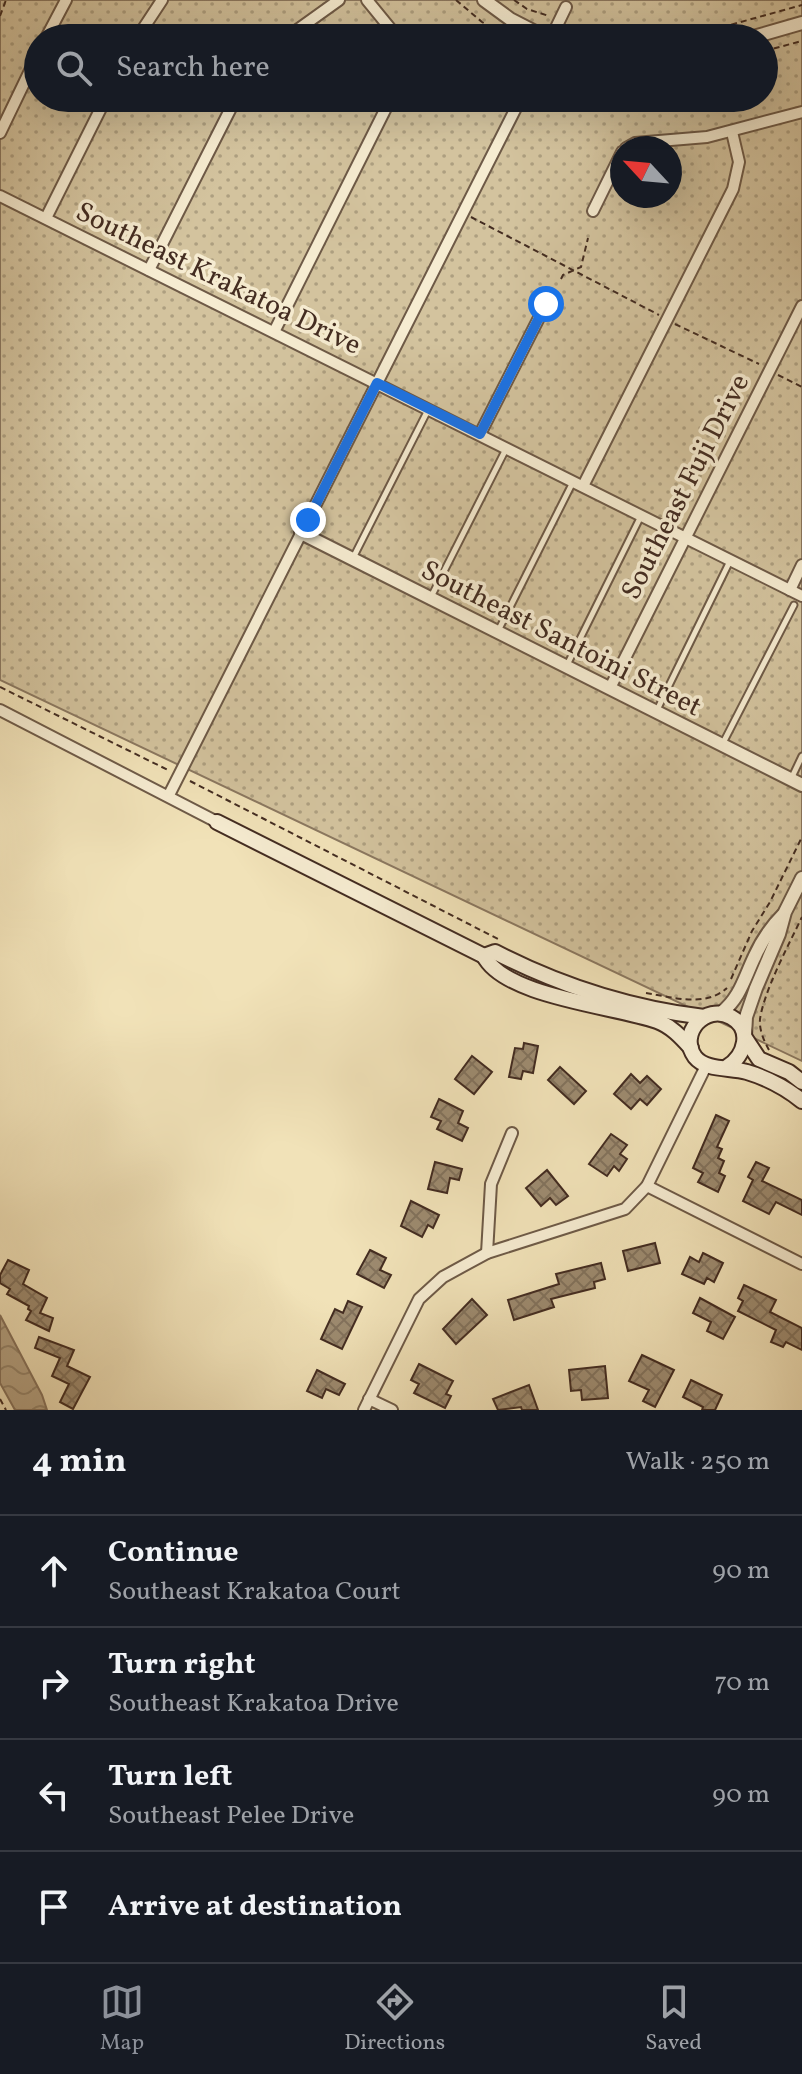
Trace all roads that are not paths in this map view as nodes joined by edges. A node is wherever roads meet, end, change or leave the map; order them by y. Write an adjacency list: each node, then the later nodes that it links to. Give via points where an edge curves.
1 (66, 0): 8 (street)
2 (162, 0): 9 (street)
3 (339, 0): 10 (street)
4 (367, 0): 11 (street)
5 (484, 0): 12 (street)
6 (566, 7): 13 (street)
7 (802, 23): 14 (street)
8 (53, 24)
9 (146, 24)
10 (306, 24)
11 (387, 24)
12 (520, 24)
13 (557, 24)
14 (778, 30)
15 (24, 83): 22 (street)
16 (99, 112): 27 (street)
17 (229, 112): 28 (street)
18 (384, 112): 31 (street)
19 (514, 112): 32 (street)
20 (802, 112): 21 (street)
21 (732, 132): 23 (street); 36 (street, via 738,175)
22 (0, 133)
23 (682, 141)
24 (610, 178): 26 (street)
25 (0, 196): 27 (street, Southeast Krakatoa Drive)
26 (593, 211)
27 (46, 218): 28 (street, Southeast Krakatoa Drive)
28 (149, 270): 31 (street, Southeast Krakatoa Drive)
29 (546, 304): 34 (street)
30 (802, 306): 39 (street, Southeast Fuji Drive)
31 (274, 332): 32 (street, Southeast Krakatoa Drive)
32 (377, 383): 33 (street, Southeast Krakatoa Drive); 38 (street)
33 (429, 409): 34 (street, Southeast Krakatoa Drive); 40 (lane)
34 (480, 434): 35 (street, Southeast Krakatoa Drive)
35 (507, 448): 36 (street, Southeast Krakatoa Drive); 45 (lane)
36 (578, 484): 37 (street, Southeast Krakatoa Drive); 47 (lane)
37 (642, 516): 39 (street, Southeast Krakatoa Drive); 48 (lane)
38 (301, 533): 40 (street, Southeast Santoini Street); 55 (street)
39 (686, 538): 41 (street, Southeast Krakatoa Drive); 49 (street, Southeast Fuji Drive)
40 (353, 559): 45 (street, Southeast Santoini Street)
41 (731, 560): 43 (street, Southeast Krakatoa Drive); 51 (lane)
42 (802, 565): 43 (street)
43 (790, 590): 44 (street, Southeast Krakatoa Drive)
44 (802, 596)
45 (430, 598): 47 (street, Southeast Santoini Street)
46 (794, 605): 52 (lane)
47 (498, 632): 48 (street, Southeast Santoini Street)
48 (567, 666): 49 (street, Southeast Santoini Street)
49 (610, 688): 51 (street, Southeast Santoini Street)
50 (0, 710): 55 (street)
51 (656, 711): 52 (street, Southeast Santoini Street)
52 (722, 745): 54 (street, Southeast Santoini Street)
53 (802, 756): 54 (lane)
54 (796, 782)
55 (169, 795): 56 (street)
56 (217, 822): 59 (main road)
57 (802, 878): 58 (street)
58 (785, 912): 60 (street, via 753,958 742,988); 62 (street, via 746,1017)
59 (484, 956): 61 (main road, via 495,952 544,977 621,1002); 63 (main road, via 489,966 528,987 658,1022)
60 (721, 1013): 61 (main road); 62 (main road, via 737,1022)
61 (704, 1017): 63 (main road, via 692,1030)
62 (745, 1038): 65 (main road, via 741,1055); 66 (main road, via 759,1059)
63 (691, 1048): 64 (main road)
64 (706, 1066): 65 (main road); 69 (street)
65 (727, 1067): 67 (main road, via 772,1082)
66 (802, 1082)
67 (802, 1101)
68 (512, 1133): 70 (street, via 491,1184)
69 (647, 1186): 70 (street, via 625,1209); 71 (street)
70 (487, 1253): 72 (street, via 443,1277 419,1299)
71 (802, 1264)
72 (369, 1399): 73 (street); 74 (street)
73 (364, 1410)
74 (392, 1410)

